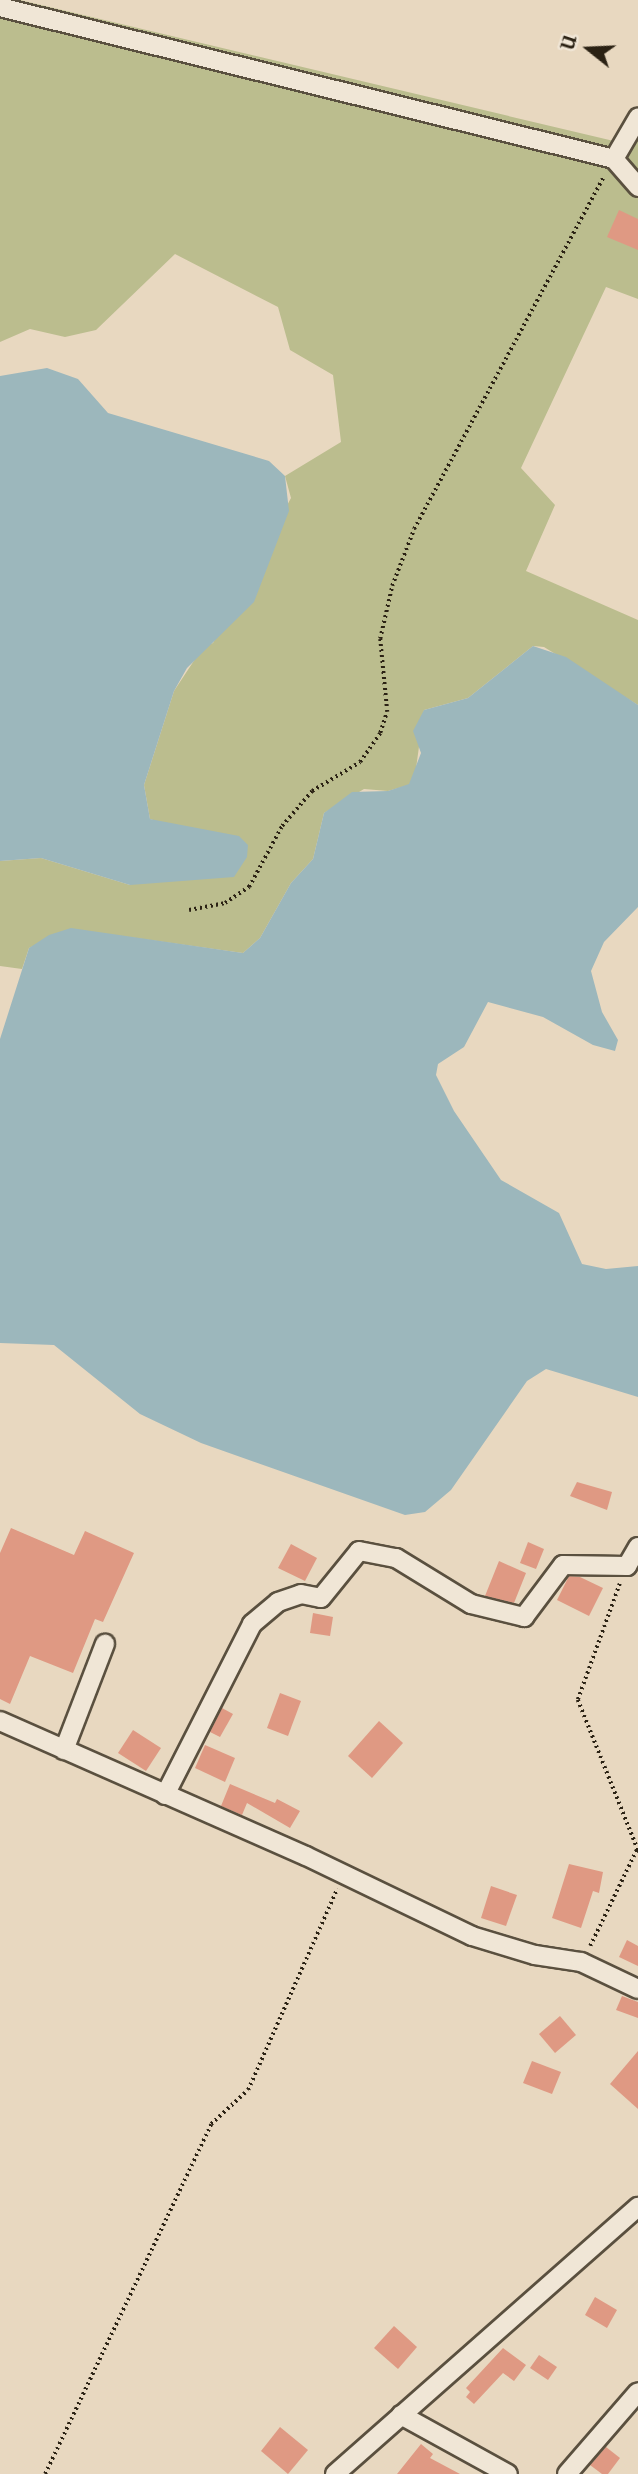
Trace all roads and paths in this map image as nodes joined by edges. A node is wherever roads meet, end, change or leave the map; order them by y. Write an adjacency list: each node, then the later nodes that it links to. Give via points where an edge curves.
1 (0, 7): 3 (street)
2 (638, 118): 3 (street)
3 (614, 159): 4 (street); 5 (path, via 457,441 414,529 392,586 380,639 387,712 380,733 360,762 312,791 290,817 249,887 225,903)
4 (638, 187)
5 (189, 910)
6 (638, 1548): 7 (street)
7 (627, 1566): 11 (street, via 563,1565 524,1617 471,1604 396,1558 359,1551 321,1598 301,1594 278,1602 251,1624); 12 (path, via 578,1699)
8 (105, 1644): 10 (street)
9 (0, 1721): 10 (street)
10 (64, 1751): 11 (street)
11 (165, 1796): 13 (street)
12 (638, 1849): 14 (path)
13 (343, 1874): 14 (street, via 483,1940); 19 (path, via 248,2090 211,2124)
14 (581, 1962): 15 (street)
15 (638, 1989)
16 (638, 2207): 18 (street)
17 (638, 2392): 22 (street, via 573,2473)
18 (401, 2415): 20 (street); 21 (street)
19 (45, 2474)
20 (335, 2474)
21 (508, 2474)
22 (567, 2474)

